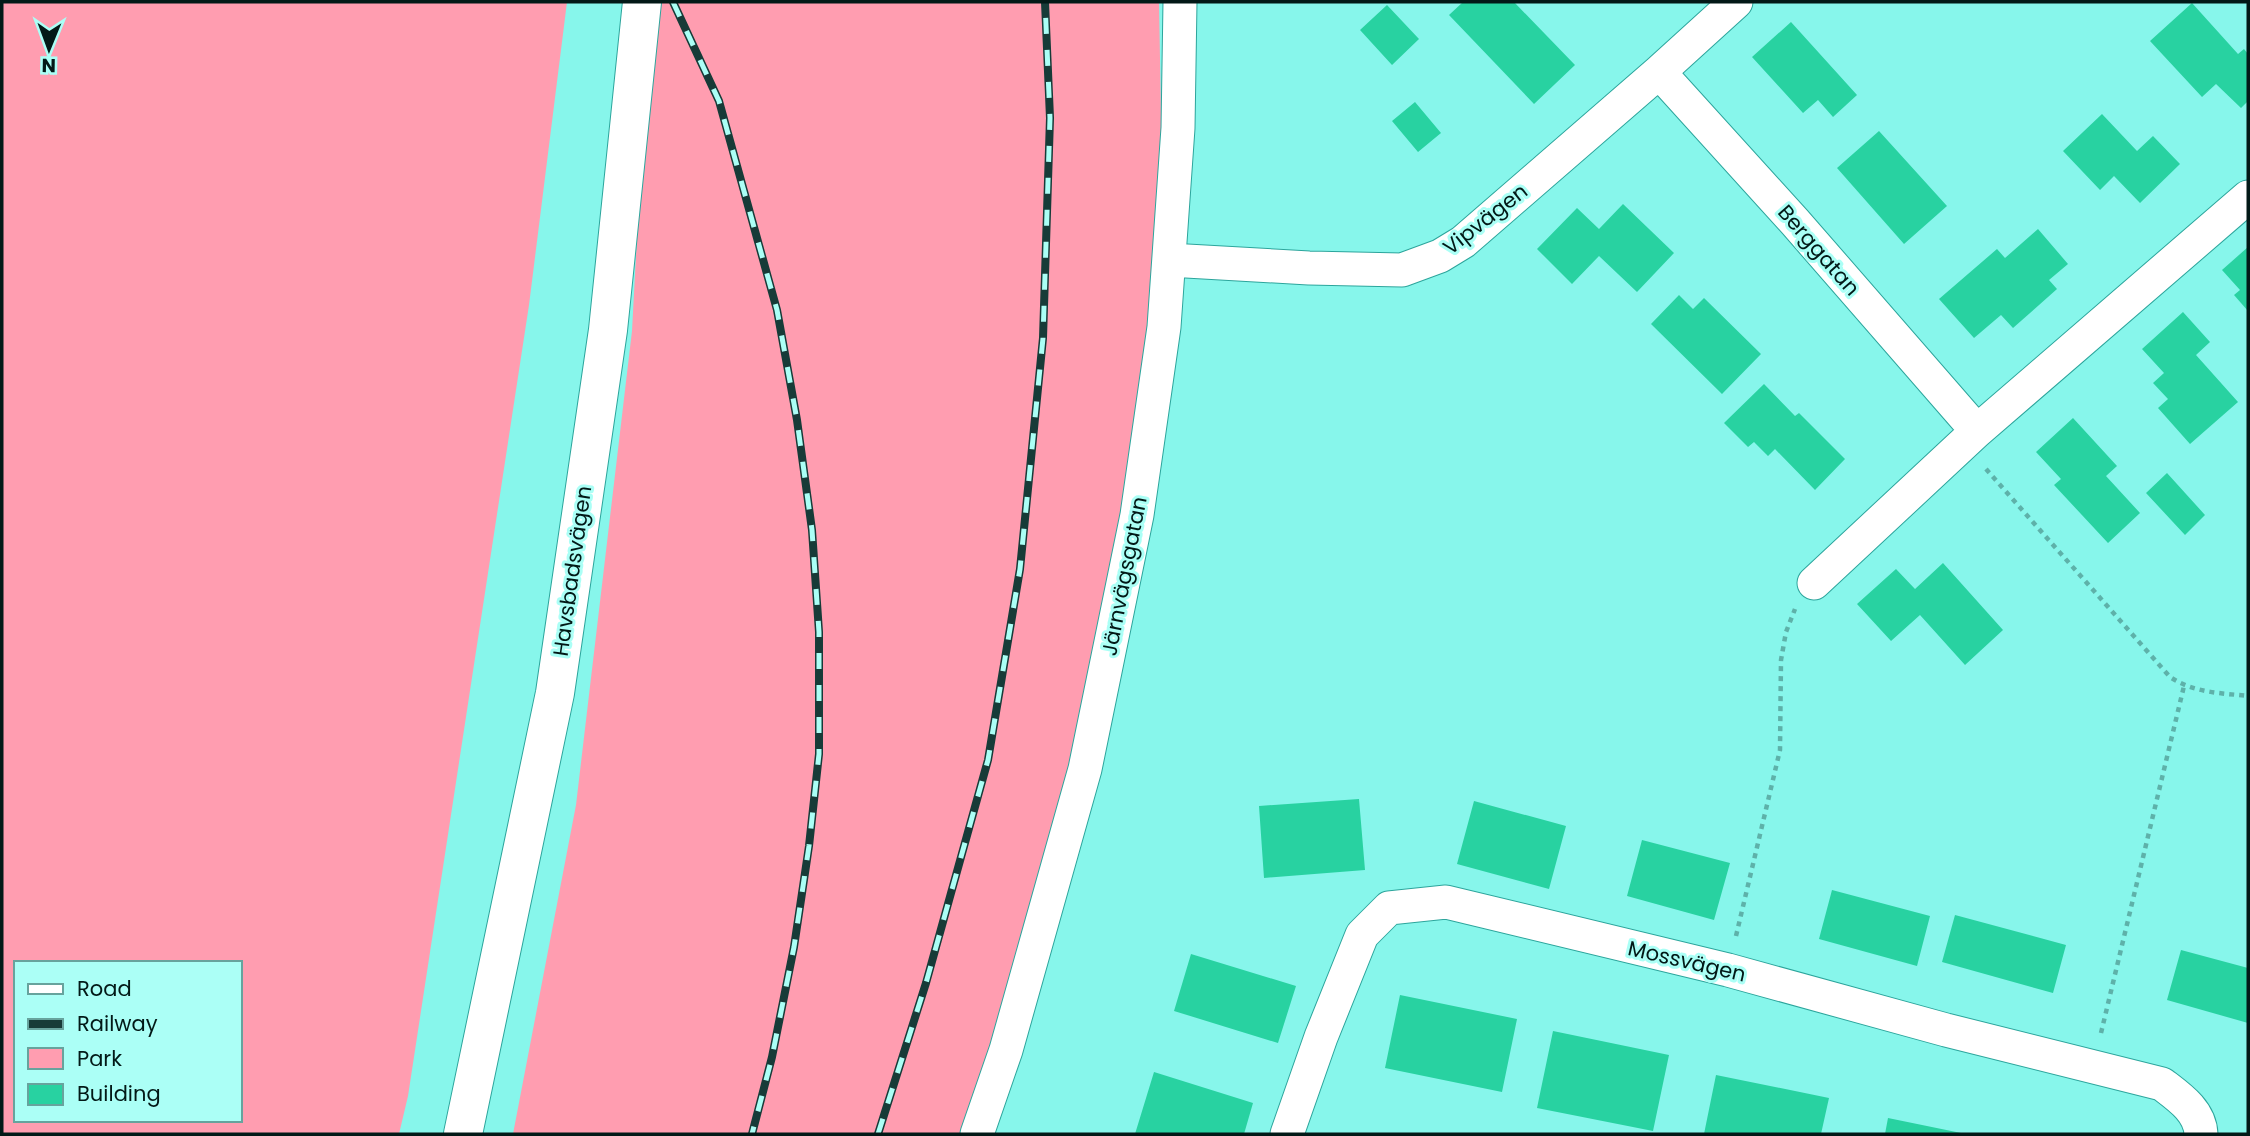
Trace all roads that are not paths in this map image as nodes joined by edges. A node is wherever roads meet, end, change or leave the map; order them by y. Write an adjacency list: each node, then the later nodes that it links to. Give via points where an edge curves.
1 (642, 2): 9 (main road, Havsbadsvägen, via 608,330 555,693)
2 (1180, 2): 6 (street, Järnvägsgatan)
3 (1736, 2): 4 (street, Vipvägen)
4 (1659, 72): 6 (street, Vipvägen, via 1463,242 1440,256 1402,270); 7 (street, Berggatan, via 1786,212)
5 (2248, 197): 7 (street)
6 (1169, 260): 10 (street, Järnvägsgatan, via 1137,515 1085,769 1006,1050)
7 (1970, 437): 8 (street)
8 (1814, 583)
9 (463, 1134)
10 (977, 1134)
11 (1287, 1134): 12 (street, Mossvägen, via 1362,935 1389,908 1446,902 1728,970 2162,1084 2187,1104)
12 (2201, 1134)

